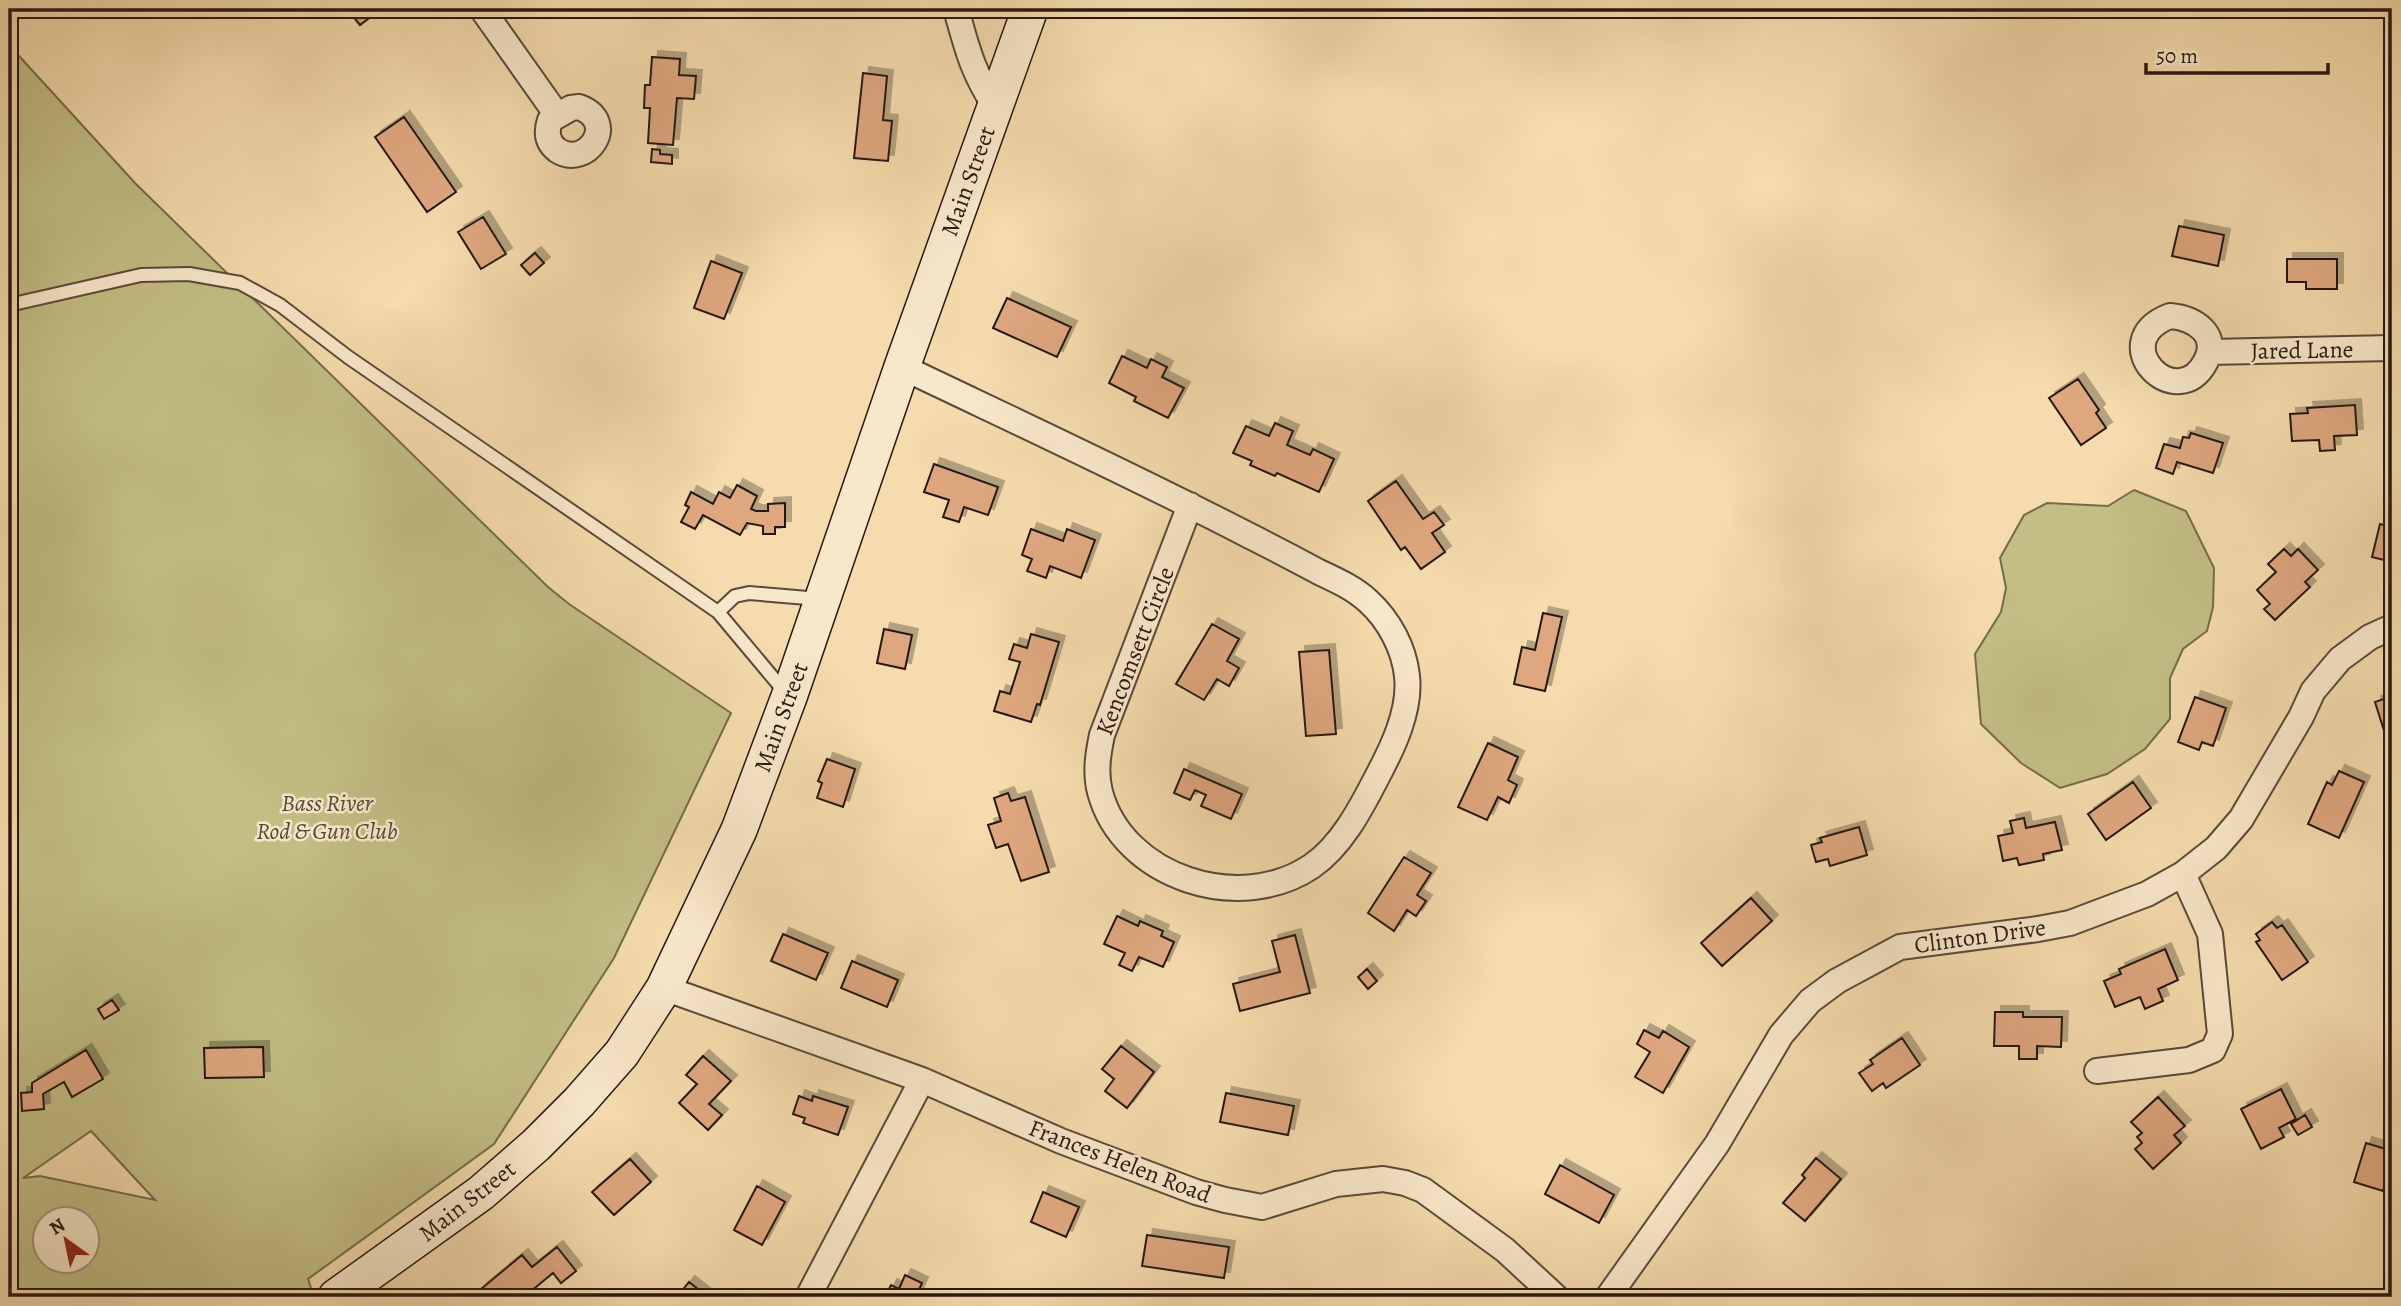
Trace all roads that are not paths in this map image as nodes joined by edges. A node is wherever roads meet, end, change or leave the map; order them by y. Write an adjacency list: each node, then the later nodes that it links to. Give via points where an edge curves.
1 (482, 9): 5 (street)
2 (956, 9): 4 (street, via 978,81)
3 (1030, 9): 4 (main road, Main Street)
4 (995, 106): 9 (main road, Main Street)
5 (557, 115)
6 (9, 305): 12 (lane, via 141,275 189,274 240,284 279,305)
7 (2392, 348): 8 (street, Jared Lane)
8 (2211, 352)
9 (902, 366): 10 (street, Kencomsett Circle); 11 (main road, Main Street)
10 (1190, 505): 10 (street, Kencomsett Circle, via 1102,735 1100,790 1106,809 1129,845 1160,867 1210,886 1262,886 1312,866 1348,828 1393,745 1407,700 1406,665 1390,627 1358,593)
11 (824, 599): 12 (lane, via 749,593 735,596); 14 (main road, Main Street)
12 (718, 612): 14 (lane)
13 (2392, 627): 15 (street, Clinton Drive, via 2370,636 2340,659 2313,691 2241,819 2216,848)
14 (789, 698): 16 (main road, Main Street, via 739,830)
15 (2183, 874): 17 (street, via 2210,934 2220,1034 2213,1050 2189,1060); 22 (street, Clinton Drive, via 2147,894 2070,923 1900,947 1837,981 1810,1001 1781,1035 1717,1144)
16 (664, 988): 18 (street, Frances Helen Road); 19 (main road, Main Street, via 622,1053 536,1145 481,1193)
17 (2097, 1071)
18 (922, 1080): 20 (street); 21 (street, Frances Helen Road, via 1060,1141 1225,1200 1262,1206 1336,1184 1382,1179 1405,1183 1423,1190 1505,1250)
19 (337, 1297)
20 (808, 1297)
21 (1556, 1297)
22 (1608, 1297)

